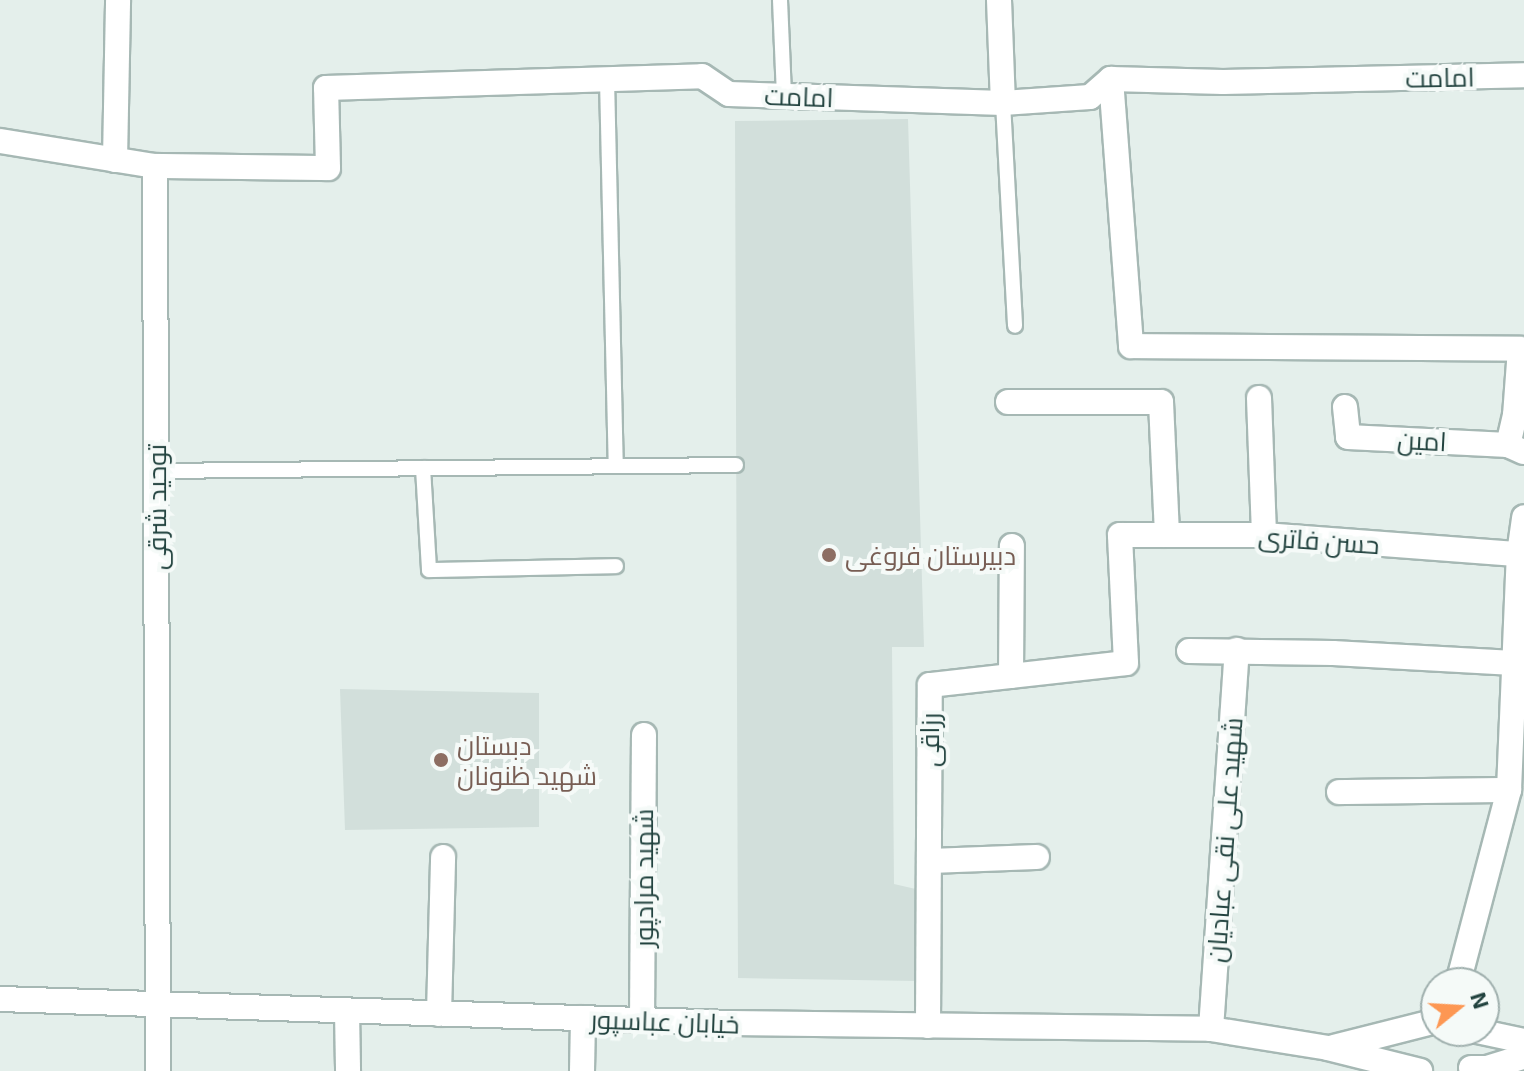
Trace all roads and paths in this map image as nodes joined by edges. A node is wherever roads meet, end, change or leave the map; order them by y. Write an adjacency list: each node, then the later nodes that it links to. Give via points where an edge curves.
1 (118, 0): 10 (street)
2 (780, 0): 7 (lane)
3 (999, 0): 8 (street)
4 (1524, 75): 6 (street, امامت, via 1223,82)
5 (607, 79): 7 (street, امامت, via 702,76 729,94); 11 (street, امامت, via 326,88 328,168); 18 (lane)
6 (1111, 79): 8 (street, امامت, via 1090,97); 16 (street, via 1131,346 1520,349)
7 (784, 95): 8 (street, امامت)
8 (1003, 103): 12 (lane)
9 (0, 141): 10 (street)
10 (115, 160): 11 (street)
11 (155, 166): 20 (street, توحید شرقی)
12 (1015, 326)
13 (1259, 398): 24 (street)
14 (1008, 402): 23 (street, via 1161,402)
15 (1345, 407): 16 (street, امین, via 1348,437)
16 (1516, 448)
17 (736, 465): 18 (lane)
18 (616, 466): 19 (lane)
19 (423, 468): 20 (lane); 27 (lane, via 429,570)
20 (156, 471): 40 (street, توحید شرقی)
21 (1524, 517): 26 (street)
22 (1120, 535): 23 (street, حسن فاتری); 31 (street, رزاقی, via 1126,663)
23 (1167, 535): 24 (street, حسن فاتری)
24 (1264, 535): 26 (street, حسن فاتری)
25 (1012, 546): 31 (street)
26 (1521, 555): 30 (street)
27 (616, 566)
28 (1237, 650): 29 (street); 30 (street); 47 (street, شهید علی نقی عبادیان)
29 (1189, 651)
30 (1514, 663): 33 (street)
31 (1011, 676): 37 (street, رزاقی, via 930,685)
32 (644, 735): 44 (street, شهید مرادپور)
33 (1509, 790): 34 (street); 38 (street)
34 (1339, 792)
35 (443, 857): 42 (street)
36 (1037, 857): 37 (street)
37 (929, 861): 46 (street, رزاقی)
38 (1462, 967)
39 (0, 999): 40 (street, خیابان عباسپور)
40 (157, 1004): 41 (street, خیابان عباسپور); 56 (street, توحید شرقی)
41 (347, 1011): 42 (street, خیابان عباسپور); 57 (street)
42 (439, 1014): 43 (street, خیابان عباسپور)
43 (583, 1018): 44 (street, خیابان عباسپور); 58 (street)
44 (642, 1020): 46 (street, خیابان عباسپور)
45 (1420, 1025): 52 (street, خیابان عباسپور)
46 (928, 1026): 47 (street, خیابان عباسپور)
47 (1211, 1029): 52 (street, خیابان عباسپور)
48 (1420, 1035): 55 (street, خیابان عباسپور, via 1414,1050)
49 (1500, 1036): 50 (street)
50 (1524, 1041)
51 (1476, 1047): 54 (street)
52 (1328, 1048): 55 (street, خیابان عباسپور)
53 (1524, 1057): 54 (street)
54 (1480, 1069)
55 (1421, 1070)
56 (158, 1071)
57 (348, 1071)
58 (582, 1071)

